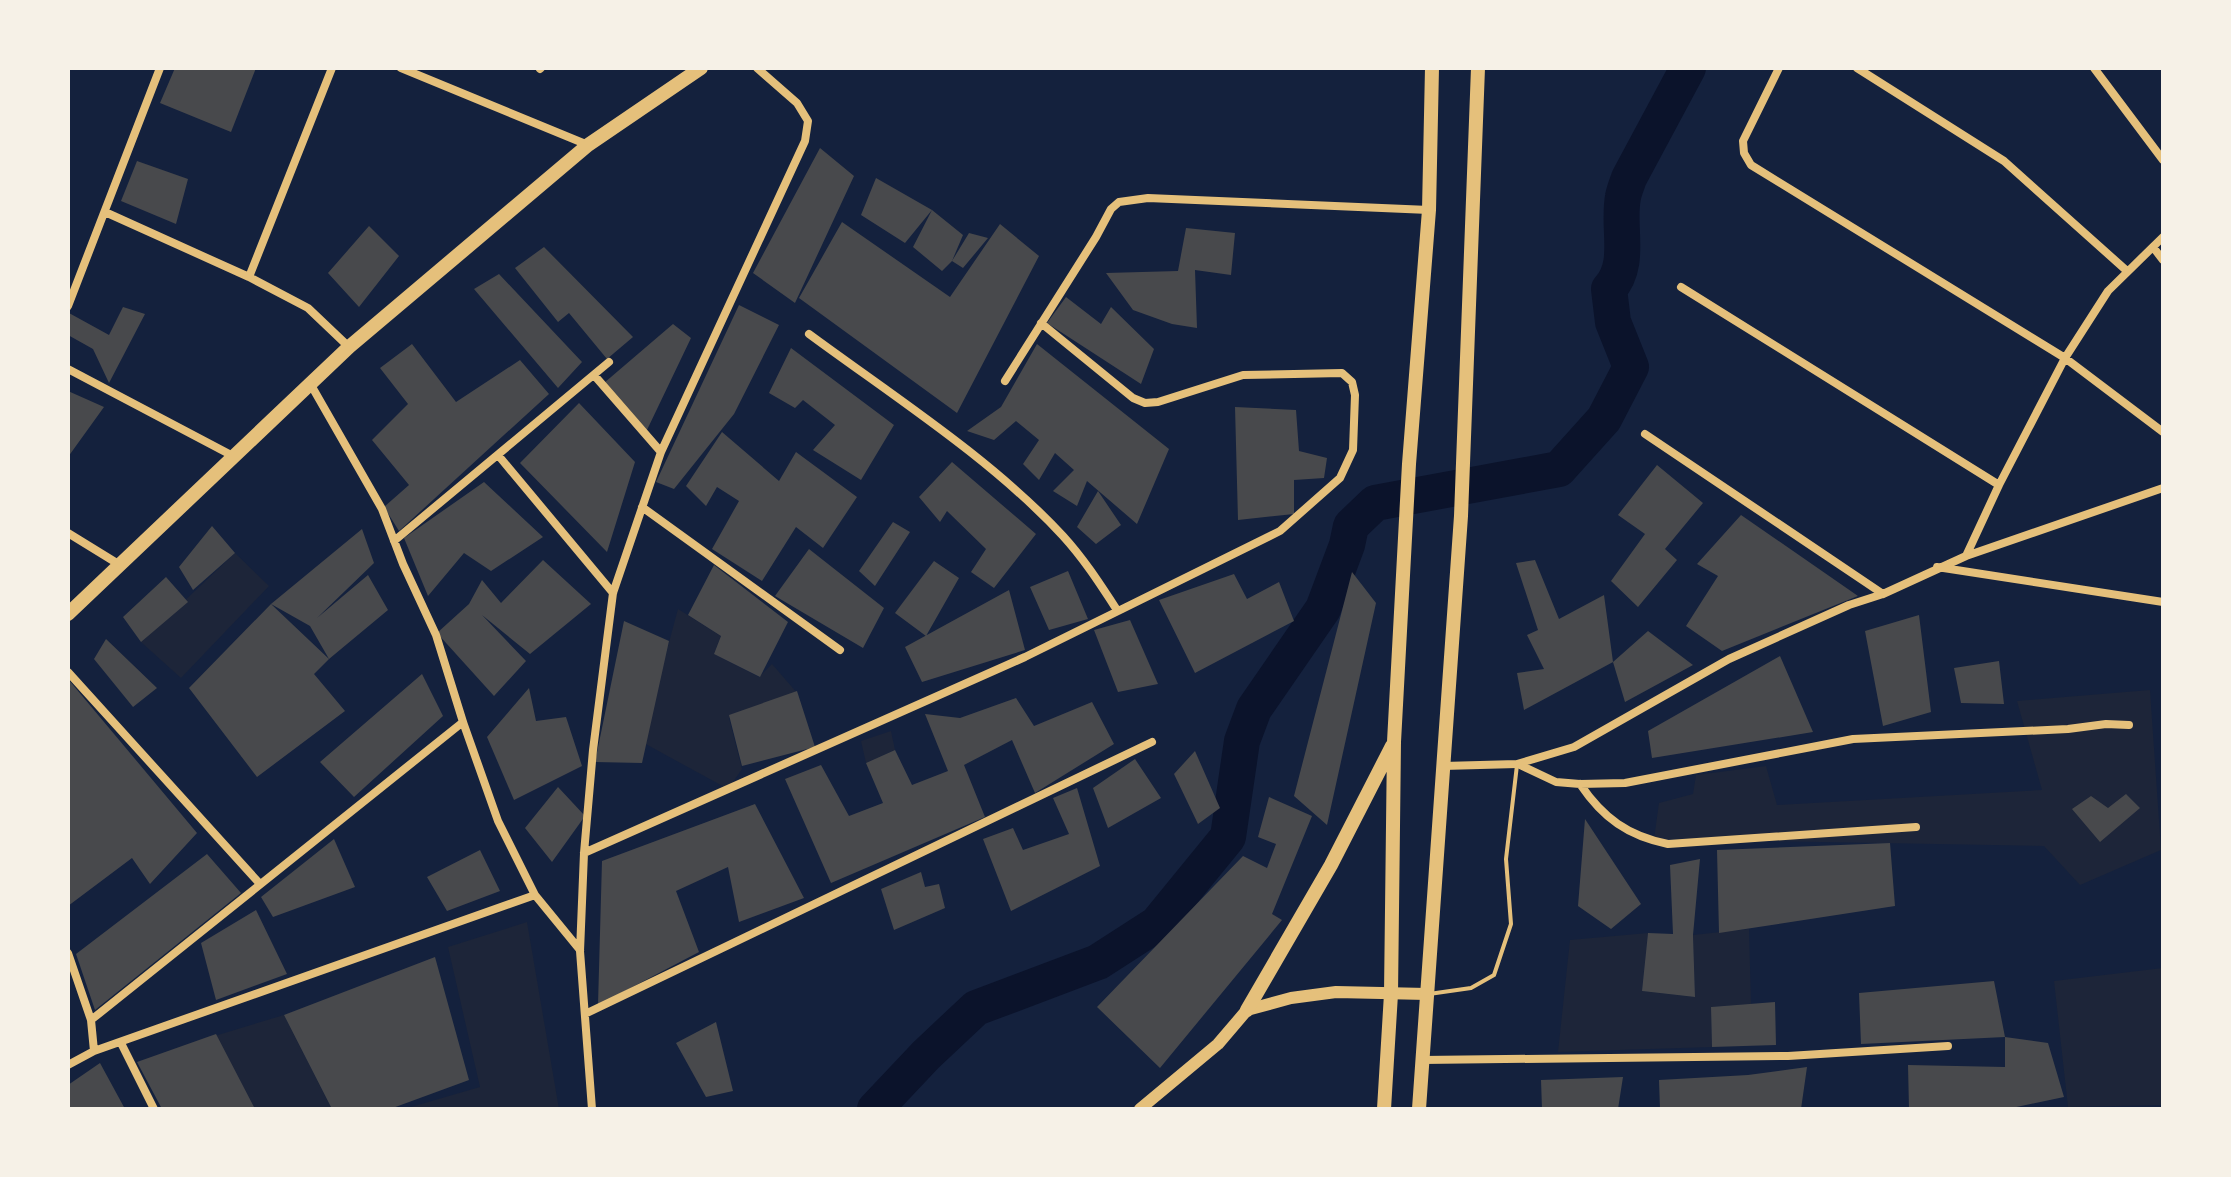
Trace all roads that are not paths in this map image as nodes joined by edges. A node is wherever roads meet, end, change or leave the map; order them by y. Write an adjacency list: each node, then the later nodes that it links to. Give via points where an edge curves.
1 (160, 68): 14 (street)
2 (332, 68): 19 (street)
3 (401, 68): 11 (street)
4 (701, 68): 11 (main road)
5 (757, 68): 33 (street, via 797,103 808,121 805,141)
6 (1432, 68): 13 (main road)
7 (1478, 68): 56 (main road, via 1461,516)
8 (1779, 68): 25 (street, via 1743,141 1751,165)
9 (1857, 68): 18 (street, via 2004,161)
10 (2094, 68): 12 (street)
11 (588, 145): 24 (main road)
12 (2163, 160)
13 (1429, 210): 22 (street, via 1148,198 1119,202); 54 (main road)
14 (105, 212): 19 (street); 21 (street)
15 (2163, 237): 16 (street)
16 (2153, 247): 17 (street); 18 (street)
17 (2163, 260)
18 (2127, 271): 25 (street)
19 (249, 277): 24 (street, via 308,308)
20 (1681, 287): 36 (street)
21 (68, 306)
22 (1041, 323): 29 (street); 47 (street, via 1145,403 1243,375 1342,373 1352,382 1353,450 1340,478 1280,531)
23 (809, 334): 47 (street, via 1029,502 1090,568)
24 (349, 347): 30 (main road)
25 (2065, 358): 31 (street); 36 (street)
26 (609, 362): 28 (street)
27 (68, 369): 35 (street)
28 (594, 375): 33 (street); 34 (street)
29 (1005, 381)
30 (311, 385): 35 (main road); 40 (street, via 382,509)
31 (2163, 432)
32 (1645, 434): 45 (street)
33 (661, 452): 38 (street)
34 (498, 455): 40 (street); 44 (street)
35 (233, 456): 42 (main road)
36 (1999, 485): 41 (street)
37 (2163, 488): 41 (street)
38 (642, 507): 44 (street); 49 (street)
39 (68, 533): 42 (street)
40 (394, 541): 51 (street, via 436,635)
41 (1966, 556): 43 (street)
42 (121, 566): 48 (main road)
43 (1936, 567): 45 (street); 46 (street)
44 (613, 593): 59 (street)
45 (1883, 594): 55 (street, via 1729,659 1574,747)
46 (2163, 602)
47 (1117, 610): 59 (street, via 1025,657)
48 (68, 614)
49 (840, 650)
50 (68, 672): 60 (street)
51 (463, 722): 60 (street); 61 (street, via 498,821)
52 (2129, 725): 57 (street, via 1853,739 1625,783)
53 (1152, 742): 67 (street)
54 (1394, 742): 64 (main road); 66 (main road)
55 (1517, 764): 56 (street); 57 (street, via 1548,779); 65 (lane, via 1506,859 1511,924 1494,975 1471,988)
56 (1442, 766): 65 (main road)
57 (1580, 784): 58 (street, via 1607,818 1625,831 1668,844)
58 (1916, 827)
59 (584, 853): 62 (street)
60 (260, 884): 68 (street)
61 (535, 895): 62 (street); 69 (street)
62 (580, 951): 67 (street)
63 (68, 953): 68 (street)
64 (1391, 994): 65 (main road); 66 (main road, via 1314,995); 77 (main road)
65 (1427, 994): 72 (main road)
66 (1247, 1010): 76 (main road, via 1218,1044)
67 (585, 1014): 75 (street)
68 (91, 1020): 71 (street)
69 (121, 1043): 71 (street); 74 (street)
70 (1948, 1046): 72 (street, via 1788,1056)
71 (94, 1051): 73 (street)
72 (1422, 1060): 78 (main road)
73 (68, 1065)
74 (154, 1109)
75 (592, 1109)
76 (1140, 1109)
77 (1384, 1109)
78 (1419, 1109)

